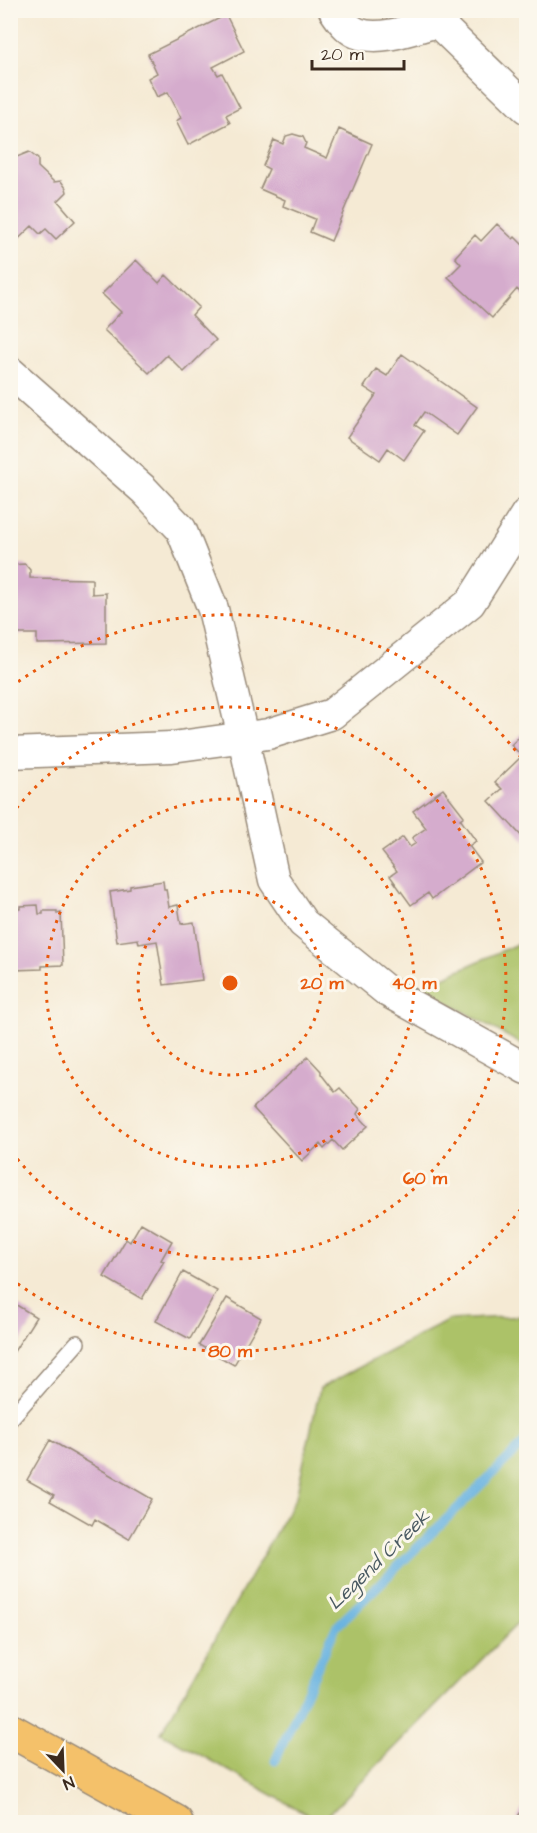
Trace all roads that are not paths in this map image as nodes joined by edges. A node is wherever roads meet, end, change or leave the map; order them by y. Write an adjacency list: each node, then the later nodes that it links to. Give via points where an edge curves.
1 (334, 10): 2 (street, via 344,24 358,33 379,36 410,30)
2 (437, 16): 3 (street)
3 (526, 108)
4 (10, 372): 6 (street, via 144,490 180,529 213,609)
5 (526, 514): 6 (street, via 470,603 332,714 268,734)
6 (243, 737): 7 (street, via 172,747); 8 (street, via 274,880 303,923 388,992)
7 (10, 753)
8 (526, 1069)
9 (77, 1343): 10 (lane)
10 (10, 1419)
11 (10, 1730): 12 (main road)
12 (176, 1822)

